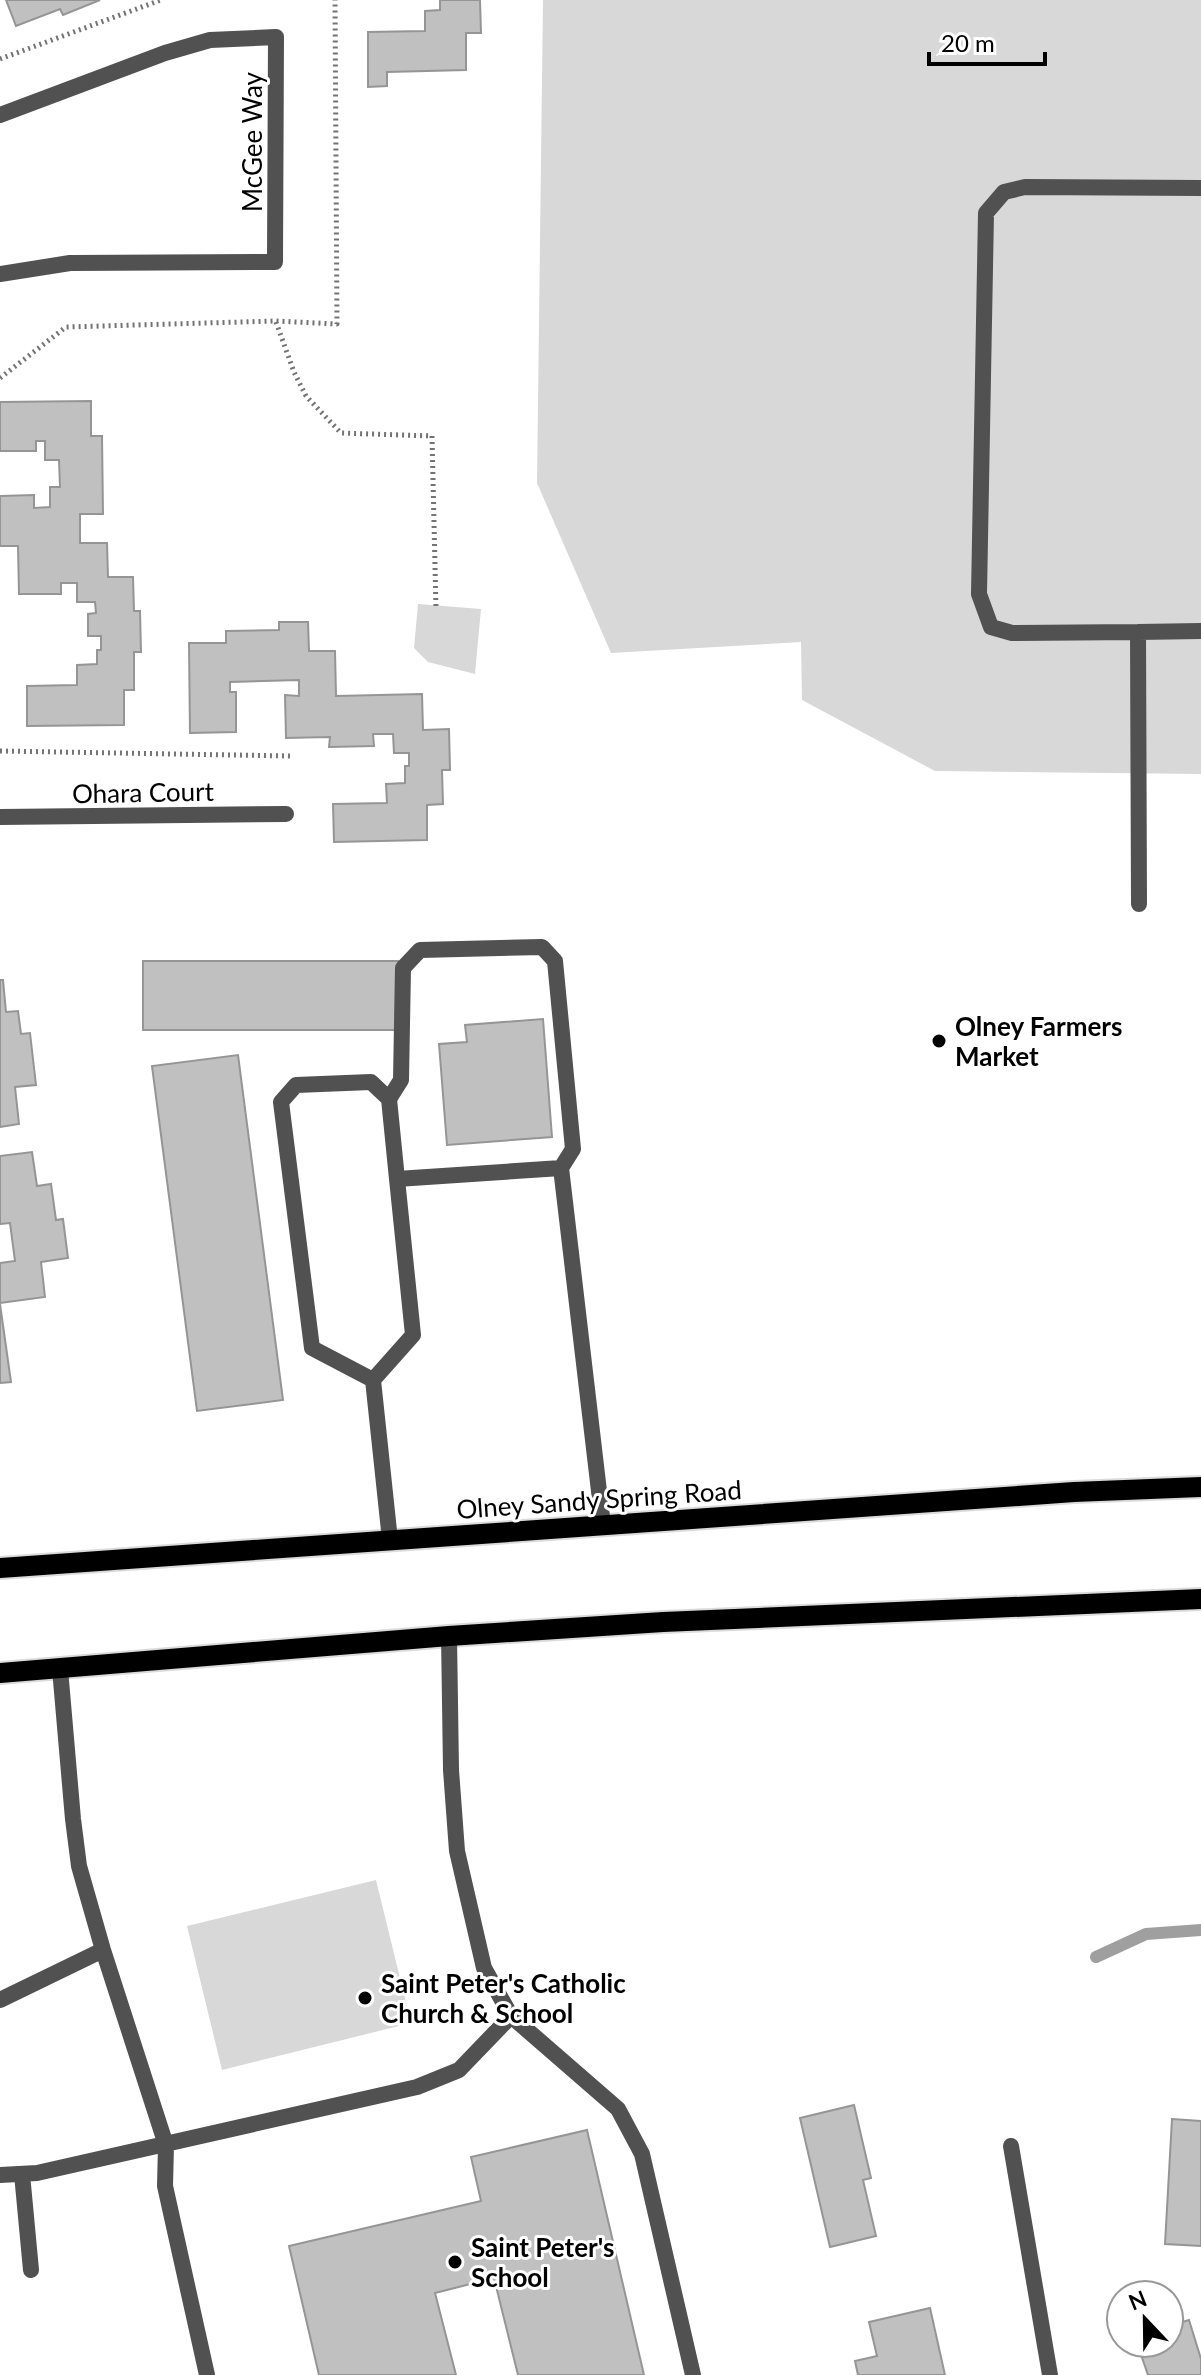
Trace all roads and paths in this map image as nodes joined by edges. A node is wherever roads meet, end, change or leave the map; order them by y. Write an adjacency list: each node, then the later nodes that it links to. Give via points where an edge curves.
1 (161, 0): 2 (path)
2 (0, 59)
3 (0, 115): 5 (street, McGee Way, via 210,40 276,37 275,262 70,263)
4 (1201, 188): 9 (street, via 1025,187 1004,192 986,213 979,594 991,627 1012,633)
5 (0, 274)
6 (276, 321): 7 (path, via 306,396 341,433 432,436)
7 (436, 609)
8 (1201, 631): 9 (street)
9 (1138, 632): 14 (street)
10 (0, 751): 11 (path)
11 (291, 756)
12 (286, 814): 13 (street, Ohara Court)
13 (0, 817)
14 (1139, 904)
15 (389, 1099): 16 (street, via 401,1080 403,968 420,950 542,947 555,961 573,1149); 17 (street); 18 (street, via 371,1082 296,1085 281,1102 312,1348)
16 (561, 1168): 17 (street); 20 (street)
17 (397, 1179): 18 (street, via 413,1335)
18 (373, 1380): 21 (street)
19 (1201, 1487): 20 (main road, Olney Sandy Spring Road)
20 (603, 1525): 21 (main road, Olney Sandy Spring Road)
21 (390, 1540): 22 (main road, Olney Sandy Spring Road)
22 (0, 1568)
23 (1201, 1599): 24 (main road)
24 (449, 1636): 25 (main road); 29 (street, via 457,1851 484,1968)
25 (60, 1669): 26 (main road); 27 (street, via 79,1866)
26 (0, 1673)
27 (103, 1950): 28 (street); 30 (street)
28 (0, 2000)
29 (511, 2016): 30 (street, via 459,2070 417,2087); 36 (street, via 618,2109 642,2154)
30 (166, 2145): 32 (street); 35 (street, via 165,2186)
31 (1011, 2146): 37 (street)
32 (22, 2174): 33 (street); 34 (street)
33 (0, 2175)
34 (31, 2270)
35 (207, 2375)
36 (693, 2375)
37 (1050, 2375)

